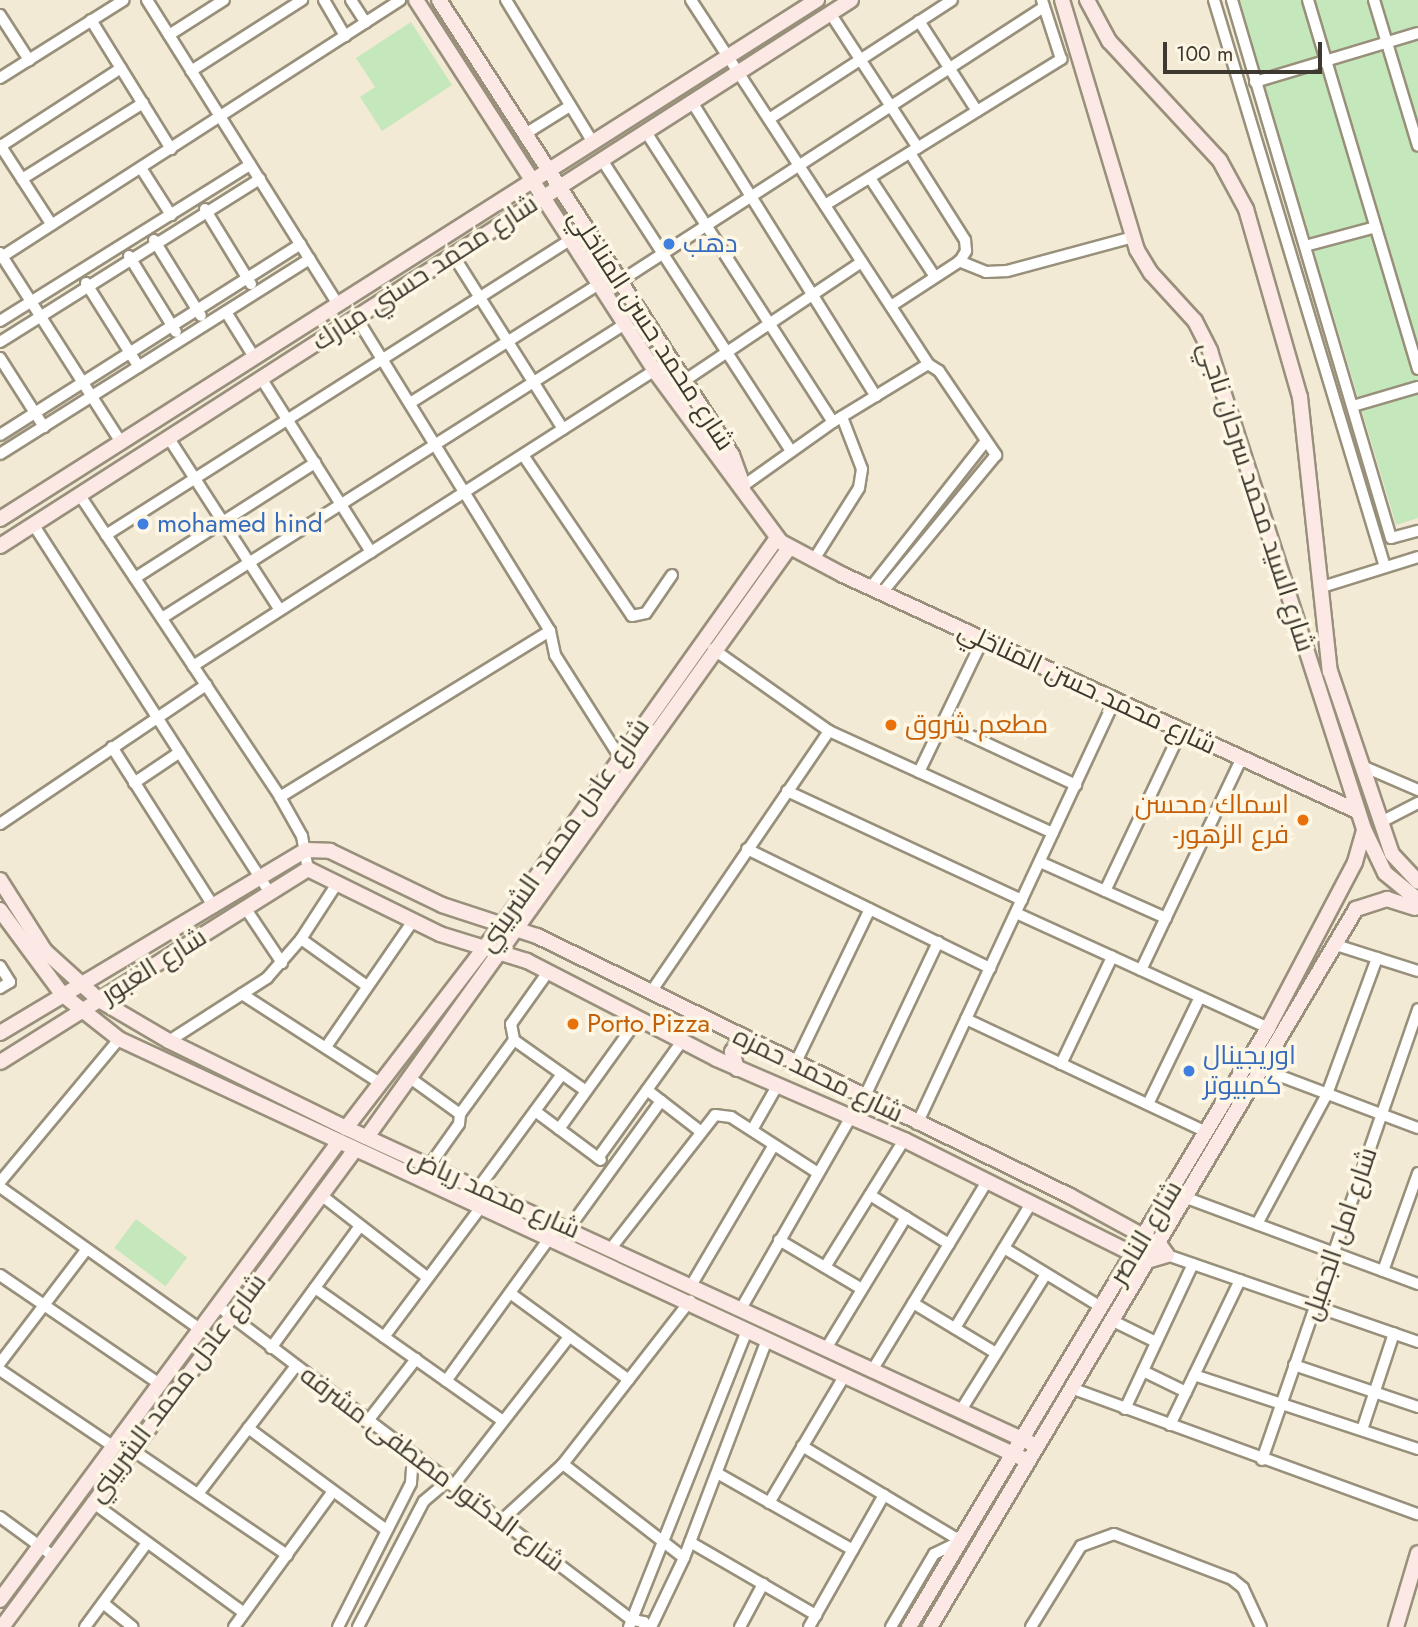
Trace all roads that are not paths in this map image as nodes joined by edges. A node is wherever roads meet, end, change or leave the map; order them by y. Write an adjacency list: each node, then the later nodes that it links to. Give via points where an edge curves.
1 (124, 0): 26 (street)
2 (147, 0): 31 (street)
3 (224, 0): 31 (street)
4 (302, 0): 40 (street)
5 (324, 0): 32 (street)
6 (351, 0): 29 (street)
7 (400, 0): 29 (street)
8 (415, 0): 66 (street, شارع محمد حسن المناخلي)
9 (506, 0): 46 (street)
10 (706, 0): 21 (street)
11 (817, 0): 34 (street, شارع محمد حسني مبارك)
12 (851, 0): 23 (street, شارع محمد حسني مبارك)
13 (952, 0): 27 (street)
14 (1062, 0): 78 (street, شارع السيد محمد سرحان ناجي)
15 (1087, 0): 173 (street, شارع السيد محمد سرحان ناجي, via 1101,32 1220,162 1241,197 1300,397)
16 (1214, 0): 28 (street)
17 (1231, 0): 25 (street)
18 (1308, 0): 37 (street)
19 (1374, 0): 33 (street)
20 (446, 2): 52 (street, شارع محمد حسن المناخلي)
21 (694, 3): 34 (street)
22 (1043, 4): 39 (street); 48 (street, via 1061,59)
23 (830, 13): 35 (street); 41 (street, شارع محمد حسني مبارك)
24 (0, 15): 36 (street)
25 (1236, 16): 28 (street); 43 (street)
26 (91, 20): 36 (street); 38 (street)
27 (919, 21): 35 (street); 39 (street)
28 (1221, 21): 170 (street)
29 (366, 23): 32 (street)
30 (1418, 33): 33 (street)
31 (169, 35): 40 (street)
32 (345, 36): 49 (street)
33 (1387, 42): 37 (street); 55 (street)
34 (727, 55): 41 (street); 53 (street, شارع محمد حسني مبارك)
35 (860, 59): 47 (street); 50 (street)
36 (29, 60): 42 (street)
37 (1327, 62): 43 (street); 76 (street)
38 (121, 68): 44 (street); 54 (street)
39 (950, 68): 47 (street); 48 (street)
40 (191, 71): 49 (street)
41 (739, 73): 45 (street, شارع محمد حسني مبارك); 50 (street)
42 (0, 78)
43 (1255, 82): 83 (street)
44 (142, 103): 56 (street); 64 (street)
45 (692, 103): 51 (street, شارع محمد حسني مبارك); 68 (street)
46 (570, 106): 52 (street); 53 (street)
47 (891, 106): 57 (street); 60 (street)
48 (977, 111): 57 (street)
49 (221, 117): 56 (street); 59 (street)
50 (769, 119): 60 (street)
51 (646, 132): 58 (street, شارع محمد حسني مبارك); 75 (street)
52 (525, 134): 62 (street, شارع محمد حسن المناخلي)
53 (592, 141): 62 (street, شارع محمد حسني مبارك)
54 (0, 146): 64 (street)
55 (1418, 146)
56 (171, 149): 61 (street)
57 (914, 150): 63 (street); 89 (street, via 965,240 966,251)
58 (602, 160): 67 (street, شارع محمد حسني مبارك); 84 (street)
59 (250, 164): 65 (street); 69 (street)
60 (799, 165): 68 (street); 71 (street)
61 (141, 168): 73 (street); 74 (street)
62 (547, 170): 66 (street, شارع محمد حسني مبارك); 67 (street, شارع محمد حسن المناخلي)
63 (870, 178): 71 (street); 92 (street)
64 (22, 179): 74 (street)
65 (260, 179): 72 (street); 81 (street)
66 (531, 180): 70 (street, شارع محمد حسن المناخلي); 101 (street, شارع محمد حسني مبارك)
67 (559, 188): 70 (street, شارع محمد حسني مبارك); 94 (street, شارع محمد حسن المناخلي)
68 (751, 197): 75 (street); 98 (street)
69 (198, 198): 72 (street); 73 (street)
70 (543, 198): 79 (street, شارع محمد حسن المناخلي); 85 (street, شارع محمد حسني مبارك)
71 (825, 205): 90 (street)
72 (207, 212): 80 (street); 93 (street)
73 (170, 215): 77 (street)
74 (52, 225): 86 (street)
75 (706, 226): 84 (street); 110 (street)
76 (1376, 227): 83 (street); 125 (street)
77 (147, 229): 80 (street); 82 (street)
78 (1133, 237): 89 (street, via 1007,271 986,272); 179 (street, شارع السيد محمد سرحان ناجي, via 1151,273 1206,341)
79 (570, 240): 95 (street, شارع محمد حسن المناخلي); 99 (street)
80 (156, 244): 88 (street); 103 (street)
81 (301, 244): 87 (street); 93 (street)
82 (122, 245): 88 (street); 91 (street)
83 (1305, 246): 136 (street)
84 (662, 254): 94 (street); 117 (street)
85 (453, 255): 99 (street); 106 (street, شارع محمد حسني مبارك)
86 (1, 256): 100 (street)
87 (310, 259): 97 (street); 101 (street)
88 (131, 260): 96 (street); 111 (street)
89 (959, 261): 92 (street)
90 (862, 262): 98 (street); 102 (street)
91 (78, 272): 96 (street); 100 (street)
92 (935, 277): 102 (street)
93 (248, 278): 97 (street); 103 (street)
94 (619, 282): 122 (street, شارع محمد حسن المناخلي)
95 (598, 284): 109 (street, شارع محمد حسن المناخلي); 113 (street)
96 (88, 287): 105 (street); 116 (street)
97 (257, 292): 104 (street)
98 (813, 296): 110 (street); 134 (street)
99 (480, 298): 113 (street); 120 (street)
100 (32, 302): 105 (street); 107 (street)
101 (338, 303): 115 (street, شارع محمد حسني مبارك)
102 (891, 306): 123 (street)
103 (197, 310): 108 (street); 111 (street)
104 (226, 312): 108 (street); 118 (street)
105 (41, 316): 114 (street); 128 (street)
106 (356, 317): 120 (street); 121 (street, شارع محمد حسني مبارك)
107 (0, 321)
108 (206, 324): 112 (street)
109 (625, 324): 126 (street, شارع محمد حسن المناخلي); 130 (street)
110 (771, 325): 117 (street); 138 (street)
111 (173, 326): 112 (street); 116 (street)
112 (181, 340): 124 (street)
113 (508, 341): 130 (street); 135 (street)
114 (0, 342)
115 (275, 344): 118 (street, شارع محمد حسني مبارك); 121 (street)
116 (130, 353): 124 (street); 128 (street)
117 (727, 354): 129 (street); 147 (street)
118 (254, 357): 144 (street, شارع محمد حسني مبارك)
119 (0, 358): 137 (street)
120 (382, 359): 135 (street); 139 (street)
121 (287, 361): 127 (street, شارع محمد حسني مبارك)
122 (669, 361): 126 (street); 129 (street, شارع محمد حسن المناخلي)
123 (929, 364): 134 (street); 145 (street, via 939,371)
124 (139, 367): 133 (street)
125 (1418, 369)
126 (654, 370): 132 (street, شارع محمد حسن المناخلي); 141 (street)
127 (261, 377): 139 (street); 143 (street, شارع محمد حسني مبارك)
128 (83, 382): 133 (street); 137 (street)
129 (683, 382): 132 (street); 152 (street, شارع محمد حسن المناخلي, via 732,455)
130 (533, 383): 141 (street); 146 (street)
131 (1418, 387): 136 (street)
132 (669, 391): 152 (street, شارع محمد حسن المناخلي, via 721,465)
133 (92, 396): 140 (street); 144 (street)
134 (876, 396): 138 (street)
135 (410, 403): 146 (street)
136 (1353, 406): 161 (street, via 1391,538)
137 (35, 413): 140 (street); 142 (street)
138 (838, 419): 147 (street); 168 (street, via 862,469 859,488)
139 (288, 420): 150 (street); 151 (street)
140 (44, 427): 148 (street)
141 (563, 429): 149 (street)
142 (0, 435)
143 (168, 437): 151 (street); 154 (street, شارع محمد حسني مبارك)
144 (121, 442): 157 (street, شارع محمد حسني مبارك)
145 (986, 442): 156 (street); 159 (street, via 996,455)
146 (436, 444): 153 (street); 155 (street)
147 (791, 451): 152 (street)
148 (0, 454)
149 (523, 455): 153 (street); 171 (street, via 632,616 646,613)
150 (315, 463): 155 (street); 158 (street)
151 (195, 478): 158 (street); 162 (street)
152 (743, 486): 163 (street, شارع محمد حسن المناخلي)
153 (465, 492): 166 (street); 178 (street)
154 (79, 495): 160 (street, شارع محمد حسني مبارك); 162 (street)
155 (341, 504): 166 (street); 169 (street)
156 (930, 514): 159 (street); 174 (street)
157 (0, 519)
158 (223, 522): 169 (street); 172 (street)
159 (940, 522): 174 (street)
160 (33, 524): 164 (street, شارع محمد حسني مبارك); 186 (street)
161 (1418, 531)
162 (106, 535): 172 (street)
163 (777, 538): 165 (street, شارع محمد حسن المناخلي); 184 (street, شارع عادل محمد الشربيني)
164 (0, 546)
165 (789, 548): 168 (street, شارع محمد حسن المناخلي); 181 (street, شارع عادل محمد الشربيني)
166 (371, 552): 175 (street)
167 (1418, 557): 170 (street)
168 (813, 561): 174 (street, شارع محمد حسن المناخلي)
169 (249, 562): 175 (street); 176 (street)
170 (1385, 567): 173 (street)
171 (672, 575)
172 (135, 578): 176 (street)
173 (1320, 588): 177 (street, شارع السيد محمد سرحان ناجي)
174 (877, 590): 180 (street, شارع محمد حسن المناخلي)
175 (280, 610): 182 (street)
176 (162, 618): 182 (street)
177 (1322, 630): 179 (street); 194 (street, شارع السيد محمد سرحان ناجي)
178 (550, 631): 192 (street, via 555,654); 200 (street)
179 (1304, 637): 202 (street, شارع السيد محمد سرحان ناجي)
180 (983, 639): 185 (street, شارع محمد حسن المناخلي); 187 (street)
181 (713, 649): 184 (street, شارع عادل محمد الشربيني); 188 (street)
182 (193, 666): 183 (street)
183 (206, 685): 186 (street); 200 (street)
184 (678, 687): 192 (street, شارع عادل محمد الشربيني); 228 (street, شارع عادل محمد الشربيني)
185 (1115, 700): 189 (street, شارع محمد حسن المناخلي); 197 (street)
186 (157, 717): 190 (street); 191 (street)
187 (943, 723): 195 (street); 197 (street)
188 (829, 731): 195 (street); 199 (street)
189 (1181, 731): 193 (street, شارع محمد حسن المناخلي); 215 (street)
190 (112, 747): 196 (street); 204 (street)
191 (180, 752): 196 (street); 211 (street)
192 (619, 756): 227 (street, شارع عادل محمد الشربيني)
193 (1241, 759): 202 (street, شارع محمد حسن المناخلي); 225 (street)
194 (1360, 765): 198 (street); 203 (street, شارع السيد محمد سرحان ناجي)
195 (919, 772): 206 (street)
196 (134, 783): 219 (street)
197 (1076, 785): 206 (street)
198 (1418, 790)
199 (787, 791): 207 (street); 217 (street)
200 (280, 797): 208 (street)
201 (1418, 803): 203 (street)
202 (1357, 811): 205 (street)
203 (1381, 822): 214 (street, via 1392,854)
204 (0, 824)
205 (1364, 829): 218 (street, via 1385,873); 254 (street, شارع الناصر, via 1355,862)
206 (1053, 833): 209 (street)
207 (747, 849): 221 (street); 245 (street)
208 (306, 850): 210 (street); 211 (street, شارع العبور); 227 (street, شارع محمد حمزه, via 339,854 442,905)
209 (1040, 862): 215 (street); 217 (street)
210 (308, 869): 213 (street, شارع محمد حمزه); 216 (street, شارع العبور)
211 (260, 878): 216 (street); 219 (street, شارع العبور)
212 (0, 880): 242 (street, شارع محمد رياض, via 45,951)
213 (338, 881): 226 (street, شارع محمد حمزه); 229 (street)
214 (1418, 882)
215 (1105, 891): 225 (street)
216 (270, 893): 220 (street, شارع العبور)
217 (1022, 900): 224 (street)
218 (1418, 900)
219 (214, 907): 242 (street, شارع العبور)
220 (246, 909): 236 (street); 249 (street, شارع العبور)
221 (870, 909): 230 (street); 263 (street)
222 (1418, 909): 231 (street, شارع الناصر, via 1394,900 1371,901 1356,909)
223 (1, 912): 246 (street, شارع محمد رياض)
224 (1016, 913): 234 (street); 238 (street)
225 (1166, 918): 239 (street)
226 (413, 921): 232 (street, شارع محمد حمزه); 243 (street)
227 (502, 925): 228 (street, شارع محمد حمزه); 232 (street, شارع عادل محمد الشربيني)
228 (518, 929): 233 (street, شارع عادل محمد الشربيني); 245 (street, شارع محمد حمزه)
229 (301, 939): 236 (street); 243 (street)
230 (938, 942): 238 (street); 274 (street)
231 (1333, 944): 235 (street); 265 (street, شارع الناصر)
232 (484, 948): 233 (street, شارع محمد حمزه); 269 (street, شارع عادل محمد الشربيني)
233 (501, 952): 241 (street, شارع محمد حمزه); 268 (street, شارع عادل محمد الشربيني)
234 (1112, 957): 239 (street); 264 (street)
235 (1377, 958): 240 (street); 273 (street)
236 (282, 963): 247 (street)
237 (0, 966): 244 (street, via 10,982)
238 (990, 968): 253 (street)
239 (1141, 970): 248 (street)
240 (1418, 971)
241 (548, 972): 252 (street, شارع محمد حمزه); 258 (street, via 511,1024)
242 (81, 985): 246 (street, شارع العبور); 249 (street, شارع محمد رياض)
243 (368, 986): 261 (street)
244 (0, 988)
245 (651, 992): 256 (street, شارع محمد حمزه)
246 (62, 994): 251 (street, شارع محمد رياض); 255 (street, شارع العبور)
247 (242, 994): 259 (street); 261 (street)
248 (1199, 997): 254 (street); 276 (street)
249 (99, 1000): 251 (street, شارع العبور); 259 (street, شارع محمد رياض)
250 (1418, 1009): 279 (street, شارع امل الجميل)
251 (80, 1010): 257 (street, شارع محمد رياض); 262 (street, شارع العبور)
252 (638, 1018): 260 (street, شارع محمد حمزه); 272 (street)
253 (966, 1019): 264 (street); 281 (street)
254 (1268, 1028): 287 (street, شارع الناصر)
255 (0, 1033)
256 (742, 1037): 263 (street, شارع محمد حمزه); 266 (street, via 732,1052)
257 (119, 1039): 290 (street, شارع محمد رياض); 299 (street)
258 (514, 1040): 267 (street); 278 (street)
259 (169, 1041): 282 (street, شارع محمد رياض)
260 (682, 1041): 266 (street, شارع محمد حمزه); 271 (street)
261 (326, 1047): 269 (street)
262 (1, 1057)
263 (795, 1064): 274 (street, شارع محمد حمزه)
264 (1061, 1064): 276 (street)
265 (1259, 1068): 273 (street); 304 (street, شارع الناصر)
266 (737, 1069): 270 (street, شارع محمد حمزه)
267 (562, 1074): 272 (street); 277 (street)
268 (410, 1078): 278 (street); 288 (street, شارع عادل محمد الشربيني)
269 (380, 1083): 282 (street, شارع عادل محمد الشربيني)
270 (777, 1086): 280 (street, شارع محمد حمزه); 285 (street)
271 (647, 1090): 275 (street); 293 (street)
272 (586, 1091): 284 (street)
273 (1328, 1094): 279 (street); 310 (street)
274 (864, 1098): 281 (street, شارع محمد حمزه)
275 (661, 1101): 286 (street); 295 (street)
276 (1148, 1104): 287 (street)
277 (535, 1111): 284 (street); 300 (street)
278 (460, 1114): 294 (street, via 460,1124)
279 (1382, 1114): 283 (street); 320 (street, شارع امل الجميل)
280 (851, 1117): 289 (street, شارع محمد حمزه); 296 (street)
281 (917, 1124): 303 (street, شارع محمد حمزه)
282 (346, 1128): 288 (street, شارع محمد رياض)
283 (1418, 1128)
284 (559, 1129): 293 (street)
285 (752, 1130): 286 (street, via 720,1114); 291 (street)
286 (700, 1131): 317 (street)
287 (1206, 1132): 314 (street, شارع الناصر)
288 (366, 1137): 294 (street, شارع محمد رياض)
289 (904, 1140): 298 (street, شارع محمد حمزه); 302 (street)
290 (337, 1144): 292 (street, شارع محمد رياض); 338 (street, شارع عادل محمد الشربيني)
291 (774, 1144): 296 (street); 330 (street)
292 (354, 1150): 301 (street, شارع عادل محمد الشربيني); 306 (street, شارع محمد رياض)
293 (598, 1158): 295 (street)
294 (430, 1165): 300 (street, شارع محمد رياض)
295 (612, 1168): 312 (street)
296 (818, 1172): 315 (street)
297 (1418, 1173): 325 (street)
298 (988, 1180): 305 (street, شارع محمد حمزه); 316 (street)
299 (0, 1184): 318 (street)
300 (479, 1187): 306 (street, شارع محمد رياض)
301 (321, 1195): 311 (street); 342 (street, شارع عادل محمد الشربيني)
302 (870, 1195): 309 (street); 324 (street)
303 (1070, 1196): 308 (street); 314 (street, شارع محمد حمزه)
304 (1184, 1197): 310 (street); 314 (street, شارع الناصر)
305 (1032, 1202): 308 (street, شارع محمد حمزه); 319 (street)
306 (491, 1203): 307 (street, شارع محمد رياض); 328 (street)
307 (521, 1214): 312 (street, شارع محمد رياض); 313 (street, شارع محمد رياض)
308 (1059, 1216): 322 (street, شارع محمد حمزه)
309 (906, 1217): 316 (street); 333 (street)
310 (1257, 1224): 320 (street)
311 (360, 1226): 328 (street); 332 (street)
312 (569, 1228): 317 (street, شارع محمد رياض)
313 (551, 1236): 334 (street); 335 (street, شارع محمد رياض)
314 (1151, 1239): 321 (street, شارع محمد حمزه); 322 (street, شارع الناصر)
315 (779, 1240): 324 (street); 340 (street)
316 (949, 1244): 336 (street)
317 (612, 1247): 330 (street, شارع محمد رياض)
318 (87, 1248): 337 (street); 346 (street)
319 (1004, 1248): 326 (street); 345 (street)
320 (1333, 1253): 325 (street); 339 (street, شارع امل الجميل)
321 (1167, 1255): 322 (street); 323 (street)
322 (1140, 1258): 341 (street, شارع الناصر); 344 (street, شارع الناصر)
323 (1193, 1264): 329 (street); 352 (street)
324 (825, 1267): 333 (street)
325 (1383, 1271): 331 (street)
326 (1046, 1273): 341 (street); 357 (street)
327 (0, 1275): 337 (street)
328 (428, 1278): 350 (street)
329 (1240, 1280): 339 (street); 366 (street)
330 (692, 1284): 340 (street, شارع محمد رياض)
331 (1418, 1284)
332 (315, 1288): 350 (street); 355 (street)
333 (862, 1289): 354 (street)
334 (510, 1293): 349 (street); 368 (street)
335 (690, 1301): 347 (street, شارع محمد رياض); 367 (street)
336 (914, 1303): 345 (street); 362 (street)
337 (43, 1306): 356 (street); 369 (street)
338 (218, 1306): 342 (street, شارع الدكتور مصطفى مشرفه); 346 (street, شارع عادل محمد الشربيني)
339 (1315, 1306): 348 (street); 360 (street, شارع امل الجميل)
340 (742, 1307): 343 (street, شارع محمد رياض)
341 (1101, 1307): 382 (street, شارع الناصر)
342 (231, 1316): 355 (street, شارع الدكتور مصطفى مشرفه); 386 (street, شارع عادل محمد الشربيني)
343 (769, 1319): 351 (street); 354 (street, شارع محمد رياض)
344 (1111, 1320): 352 (street); 370 (street, شارع الناصر)
345 (955, 1328): 357 (street)
346 (201, 1330): 369 (street, شارع عادل محمد الشربيني)
347 (747, 1330): 351 (street, شارع محمد رياض); 407 (street)
348 (1394, 1333): 353 (street); 372 (street)
349 (569, 1336): 367 (street); 377 (street)
350 (384, 1337): 358 (street)
351 (768, 1339): 365 (street, شارع محمد رياض); 393 (street)
352 (1156, 1342): 364 (street)
353 (1418, 1342)
354 (827, 1347): 362 (street, شارع محمد رياض)
355 (271, 1348): 361 (street, شارع الدكتور مصطفى مشرفه)
356 (4, 1349): 359 (street)
357 (996, 1353): 376 (street)
358 (416, 1359): 368 (street); 378 (street)
359 (0, 1363)
360 (1294, 1365): 372 (street); 373 (street, شارع امل الجميل)
361 (295, 1367): 378 (street, شارع الدكتور مصطفى مشرفه); 380 (street)
362 (873, 1369): 376 (street, شارع محمد رياض)
363 (0, 1370): 385 (street)
364 (1143, 1371): 371 (street); 375 (street)
365 (845, 1375): 383 (street); 388 (street, شارع محمد رياض)
366 (1194, 1375): 371 (street); 373 (street)
367 (629, 1380): 392 (street)
368 (446, 1381): 377 (street)
369 (160, 1384): 385 (street, شارع عادل محمد الشربيني)
370 (1071, 1388): 375 (street); 384 (street, شارع الناصر)
371 (1186, 1392): 379 (street)
372 (1374, 1393): 374 (street); 381 (street)
373 (1281, 1404): 381 (street); 390 (street, شارع امل الجميل)
374 (1418, 1407)
375 (1125, 1409): 379 (street)
376 (961, 1410): 382 (street, شارع محمد رياض)
377 (503, 1421): 394 (street)
378 (367, 1422): 389 (street, شارع الدكتور مصطفى مشرفه)
379 (1170, 1425): 390 (street)
380 (248, 1428): 395 (street); 396 (street)
381 (1362, 1430): 387 (street)
382 (1022, 1439): 384 (street, شارع محمد رياض); 388 (street, شارع الناصر)
383 (802, 1446): 397 (street); 399 (street)
384 (1037, 1446): 391 (street, شارع الناصر)
385 (114, 1447): 408 (street, شارع عادل محمد الشربيني)
386 (131, 1449): 396 (street); 398 (street, شارع عادل محمد الشربيني)
387 (1418, 1449)
388 (1013, 1454): 391 (street, شارع محمد رياض); 404 (street, شارع الناصر)
389 (413, 1457): 394 (street, شارع الدكتور مصطفى مشرفه); 403 (street, via 411,1483)
390 (1262, 1460): 400 (street)
391 (1028, 1461): 432 (street, شارع الناصر)
392 (563, 1464): 402 (street); 407 (street)
393 (717, 1473): 399 (street); 405 (street)
394 (450, 1484): 402 (street, شارع الدكتور مصطفى مشرفه); 425 (street, via 424,1501)
395 (333, 1490): 403 (street); 411 (street)
396 (198, 1494): 411 (street)
397 (884, 1495): 404 (street); 409 (street)
398 (92, 1502): 406 (street); 412 (street, شارع عادل محمد الشربيني)
399 (769, 1503): 409 (street)
400 (1418, 1514)
401 (0, 1517): 408 (street)
402 (501, 1521): 419 (street, شارع الدكتور مصطفى مشرفه)
403 (386, 1529): 424 (street)
404 (961, 1541): 430 (street, via 947,1543 934,1554); 431 (street, شارع الناصر)
405 (690, 1542): 413 (street); 414 (street)
406 (147, 1543): 416 (street); 417 (street)
407 (664, 1543): 413 (street); 419 (street)
408 (40, 1546): 412 (street); 415 (street, شارع عادل محمد الشربيني)
409 (853, 1550): 418 (street)
410 (1418, 1553): 435 (street)
411 (287, 1555): 417 (street)
412 (53, 1556): 420 (street, شارع عادل محمد الشربيني)
413 (684, 1558): 427 (street)
414 (763, 1584): 418 (street); 428 (street)
415 (0, 1600)
416 (103, 1603): 421 (street); 422 (street)
417 (244, 1613): 423 (street)
418 (816, 1615): 429 (street)
419 (631, 1624): 426 (street, شارع الدكتور مصطفى مشرفه, via 639,1619)
420 (2, 1627)
421 (85, 1627)
422 (133, 1627)
423 (234, 1627)
424 (338, 1627)
425 (358, 1627)
426 (645, 1627)
427 (652, 1627)
428 (740, 1627)
429 (809, 1627)
430 (891, 1627)
431 (909, 1627)
432 (930, 1627)
433 (1031, 1627): 434 (street, via 1082,1546 1114,1534 1232,1579 1243,1588)
434 (1261, 1627)
435 (1396, 1627)

